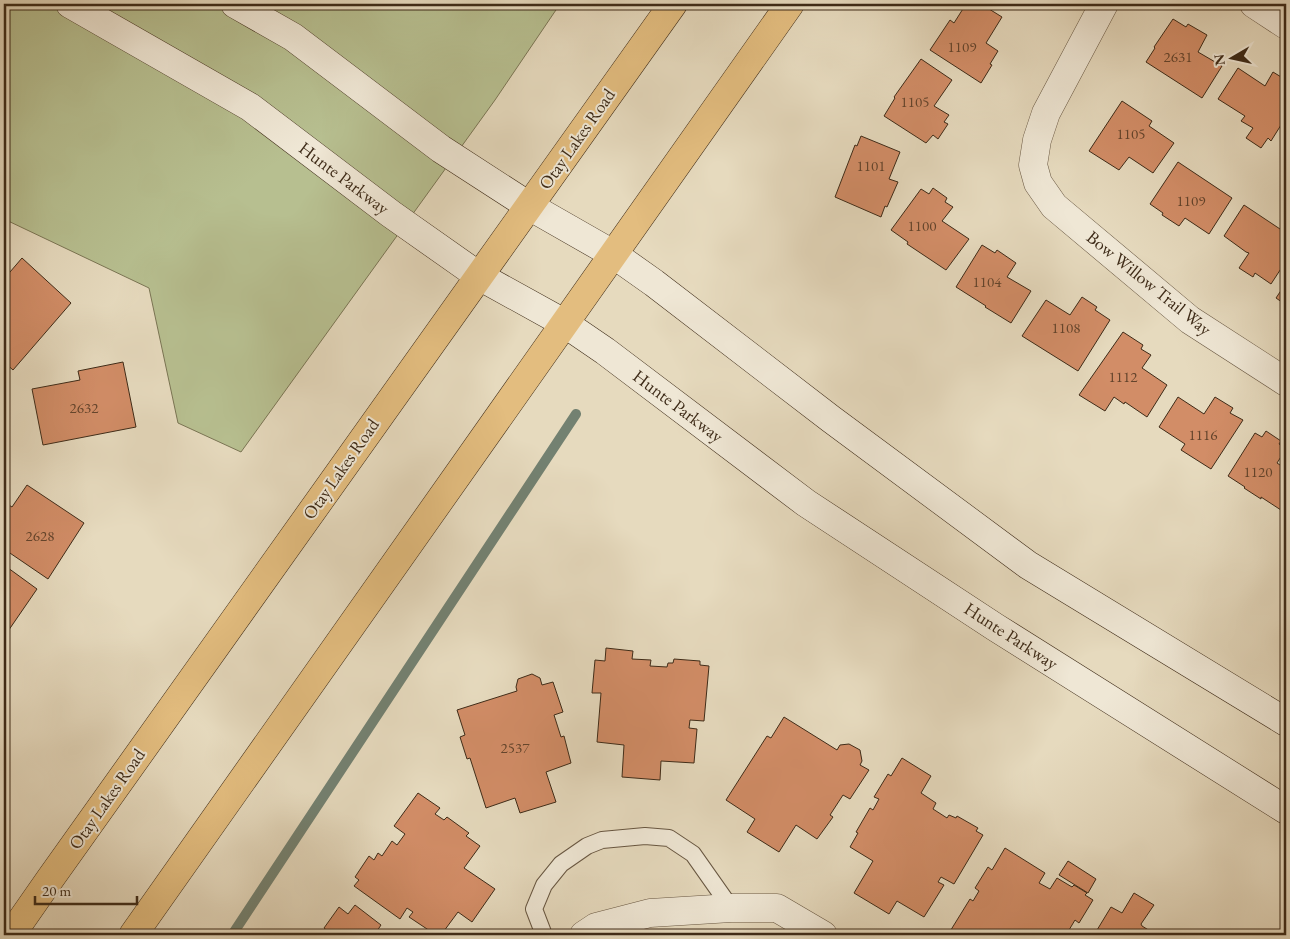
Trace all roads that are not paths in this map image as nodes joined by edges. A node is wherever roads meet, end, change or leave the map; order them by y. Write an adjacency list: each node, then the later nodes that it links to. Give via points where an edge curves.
1 (70, 4): 10 (main road, Hunte Parkway, via 250,107)
2 (235, 4): 8 (main road, via 293,37 441,149)
3 (673, 4): 8 (main road, Otay Lakes Road)
4 (790, 4): 9 (main road)
5 (1104, 4): 12 (main road, Bow Willow Trail Way, via 1046,113 1033,165 1038,183 1054,206 1190,320)
6 (1254, 4): 7 (main road)
7 (1286, 25)
8 (530, 206): 9 (main road); 10 (main road, Otay Lakes Road)
9 (613, 254): 11 (main road); 13 (main road, via 1028,565)
10 (479, 276): 11 (main road, Hunte Parkway); 16 (main road, Otay Lakes Road)
11 (564, 323): 14 (main road, Hunte Parkway, via 806,503 995,627); 17 (main road)
12 (1286, 382)
13 (1286, 722)
14 (1286, 810)
15 (732, 908): 18 (lane, via 693,854 669,838 645,836 602,840 561,864 544,885 534,909); 19 (main road, via 650,913 596,927); 20 (main road, via 777,908)
16 (11, 935)
17 (133, 935)
18 (544, 935)
19 (584, 935)
20 (823, 935)

